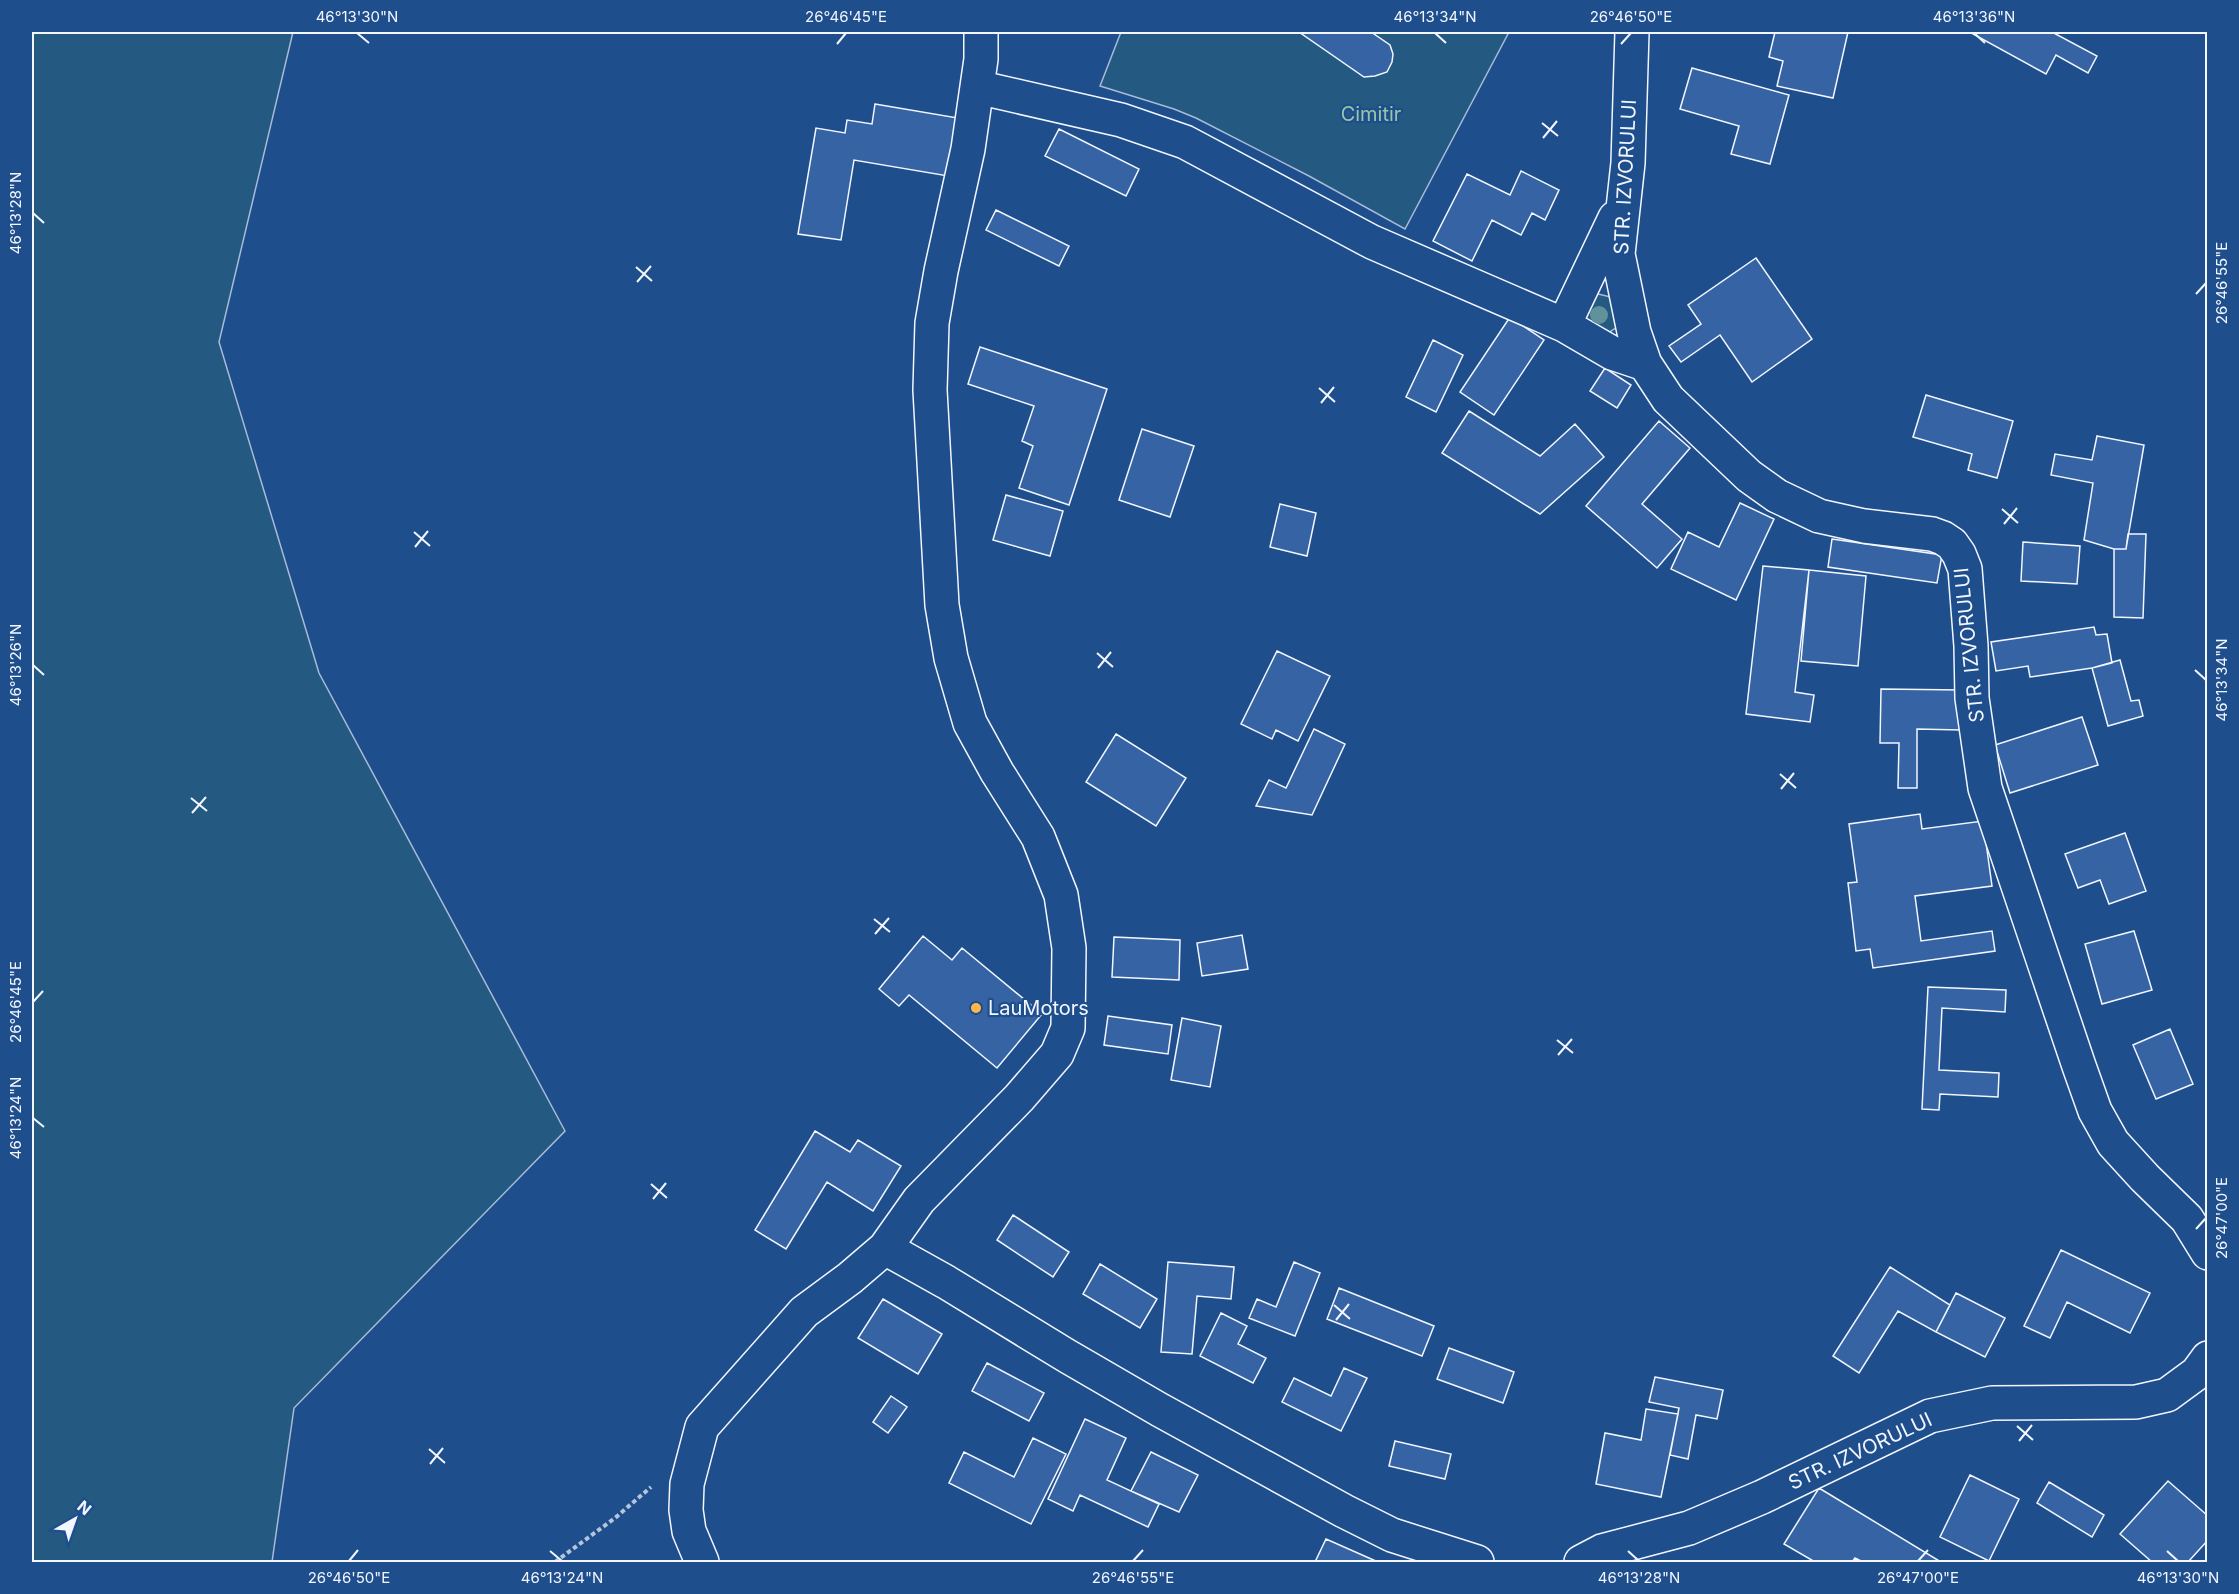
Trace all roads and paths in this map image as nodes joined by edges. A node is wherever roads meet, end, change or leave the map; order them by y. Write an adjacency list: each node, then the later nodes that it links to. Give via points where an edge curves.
1 (981, 32): 3 (street)
2 (1632, 32): 4 (street, STR. IZVORULUI)
3 (977, 87): 5 (street, via 1121,120 1185,141 1372,242); 7 (street, via 932,323 930,390 942,605 951,658 970,723 1038,837 1061,895 1069,948 1068,1028 1056,1054 1019,1098 919,1200)
4 (1624, 201): 5 (street); 6 (street, STR. IZVORULUI, via 1618,254 1634,332)
5 (1564, 325): 6 (street, via 1612,353)
6 (1645, 364): 8 (street, STR. IZVORULUI, via 1668,399 1749,476 1777,496 1819,516 1932,534 1952,544 1959,554 1965,570 1972,698 1985,788 2095,1111 2113,1143 2187,1219)
7 (885, 1248): 12 (street, via 804,1312 702,1427 687,1484 686,1510 689,1531); 13 (street, via 1160,1410 1344,1511 1392,1535)
8 (2208, 1253)
9 (2208, 1358): 14 (street, STR. IZVORULUI, via 2197,1373 2167,1395 2136,1402 1992,1403 1930,1416 1689,1528 1602,1551)
10 (652, 1485): 11 (path)
11 (555, 1563)
12 (702, 1563)
13 (1477, 1563)
14 (1581, 1563)

